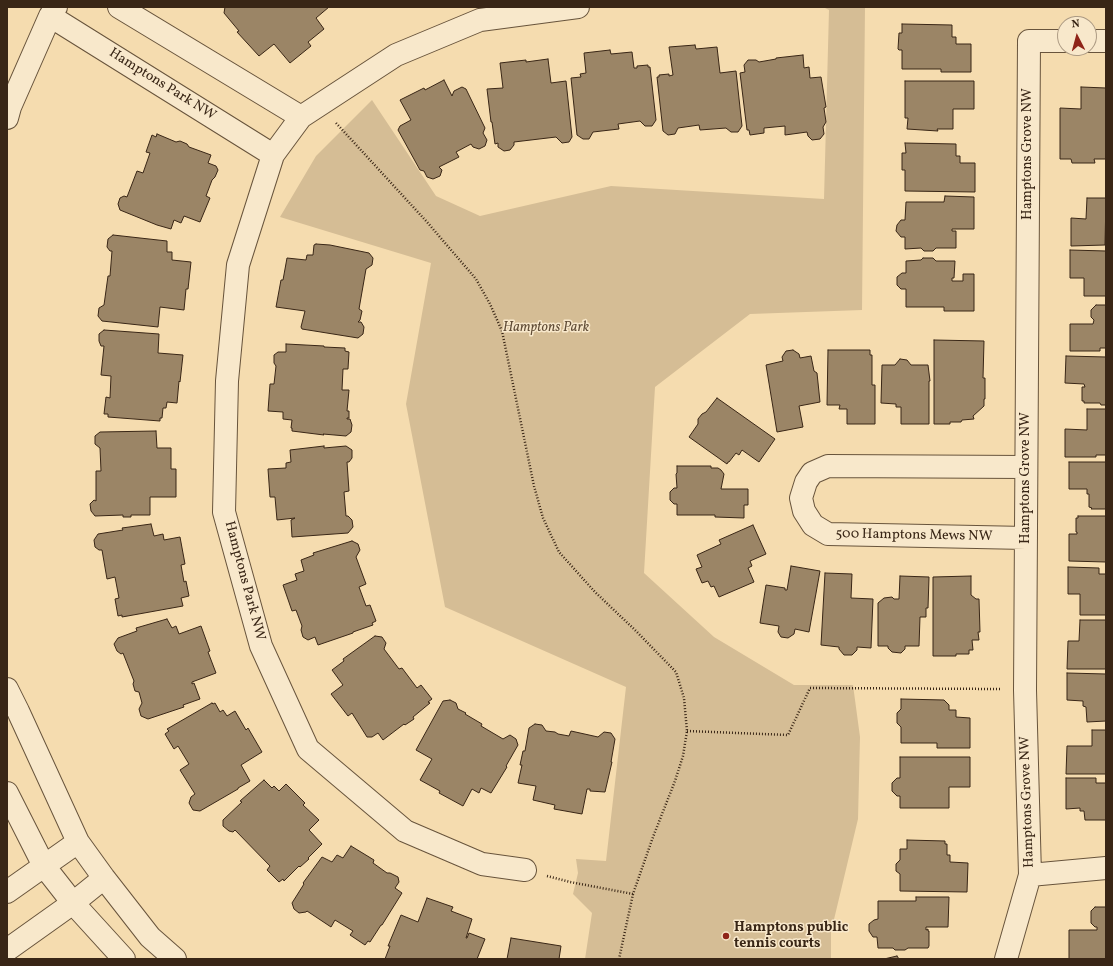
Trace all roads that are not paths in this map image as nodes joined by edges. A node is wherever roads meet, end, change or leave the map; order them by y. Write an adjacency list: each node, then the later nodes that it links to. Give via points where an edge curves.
1 (119, 7): 5 (street)
2 (578, 7): 5 (street, Hamptons Park NW, via 480,20 396,55)
3 (53, 11): 6 (street); 7 (street, Hamptons Park NW)
4 (1057, 41): 8 (street, Hamptons Grove NW, via 1028,41)
5 (300, 117): 7 (street, Hamptons Park NW)
6 (7, 118)
7 (273, 155): 15 (street, Hamptons Park NW, via 238,265 227,382 224,512 261,646 308,749 405,831 482,864)
8 (1026, 467): 9 (street, Hamptons Grove NW); 9 (street, 500 Hamptons Mews NW, via 828,466 812,473 801,498 804,511 813,525 828,534)
9 (1026, 538): 16 (street, Hamptons Grove NW, via 1025,690)
10 (7, 689): 12 (street)
11 (7, 793): 13 (street)
12 (78, 842): 13 (street); 17 (street)
13 (44, 866): 18 (street); 19 (street)
14 (1106, 868): 16 (street, Hamptons Grove NW)
15 (525, 870)
16 (1030, 875): 23 (street)
17 (104, 878): 19 (street); 22 (street, via 150,937)
18 (7, 892)
19 (73, 903): 20 (street); 21 (street)
20 (7, 950)
21 (124, 959)
22 (175, 959)
23 (1006, 959)

